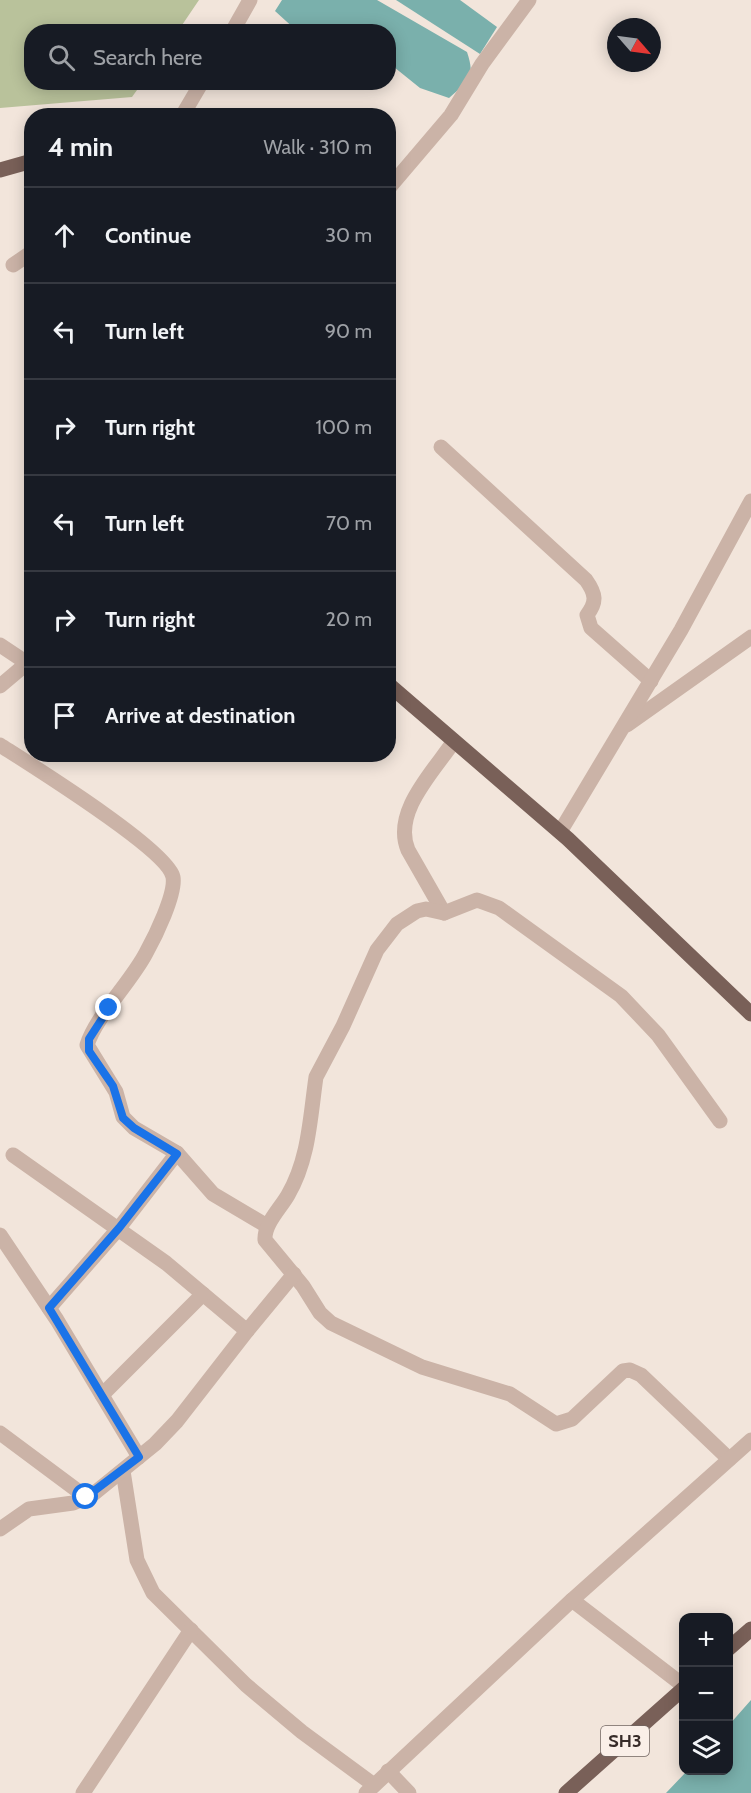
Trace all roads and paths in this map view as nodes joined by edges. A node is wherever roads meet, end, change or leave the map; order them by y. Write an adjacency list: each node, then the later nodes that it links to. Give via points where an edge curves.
1 (250, 0): 3 (street)
2 (529, 0): 8 (street, via 451,115)
3 (236, 24)
4 (197, 90): 5 (street)
5 (187, 108)
6 (24, 163): 7 (main road)
7 (0, 170)
8 (396, 180)
9 (24, 257): 10 (street)
10 (13, 265)
11 (441, 447): 17 (street, via 586,580 596,599 587,615 591,628)
12 (751, 501): 17 (street)
13 (751, 637): 20 (street)
14 (0, 645): 15 (street)
15 (24, 658)
16 (24, 665): 18 (street)
17 (651, 681): 20 (street)
18 (0, 686)
19 (396, 691): 21 (main road)
20 (622, 729): 25 (street)
21 (454, 741): 25 (main road); 26 (street, via 410,806 404,826 408,850)
22 (0, 745): 23 (street)
23 (24, 760)
24 (26, 762): 29 (street, via 162,860 173,874 174,886 146,954 87,1045 113,1086 123,1118)
25 (560, 832): 27 (main road)
26 (444, 913): 28 (street, via 465,903 485,902 595,976 621,996 658,1035); 31 (street, via 417,911 397,924 377,950 315,1077 306,1150 290,1192)
27 (751, 1014)
28 (720, 1121)
29 (177, 1154): 31 (street, via 213,1194); 32 (street)
30 (13, 1155): 32 (street)
31 (267, 1226): 34 (street, via 265,1240)
32 (119, 1228): 35 (street); 36 (street)
33 (0, 1235): 36 (street)
34 (294, 1274): 37 (street); 42 (street, via 320,1313 348,1333 422,1367 510,1394 556,1424 572,1419 623,1371 641,1375)
35 (203, 1294): 37 (street); 38 (street)
36 (49, 1308): 38 (street)
37 (247, 1331): 41 (street, via 177,1421)
38 (102, 1395): 41 (street)
39 (0, 1433): 44 (street)
40 (751, 1440): 42 (street)
41 (139, 1457): 43 (street)
42 (729, 1459): 46 (street)
43 (123, 1471): 44 (street); 48 (street, via 137,1560 145,1581)
44 (86, 1497): 45 (street, via 73,1503 29,1509)
45 (0, 1529)
46 (572, 1600): 50 (street); 52 (street)
47 (751, 1629): 49 (main road)
48 (191, 1630): 53 (street, via 265,1702); 54 (street)
49 (733, 1645)
50 (679, 1683)
51 (679, 1691): 56 (main road, SH3)
52 (388, 1771): 53 (street); 55 (street)
53 (370, 1789)
54 (83, 1793)
55 (409, 1793)
56 (566, 1793)

